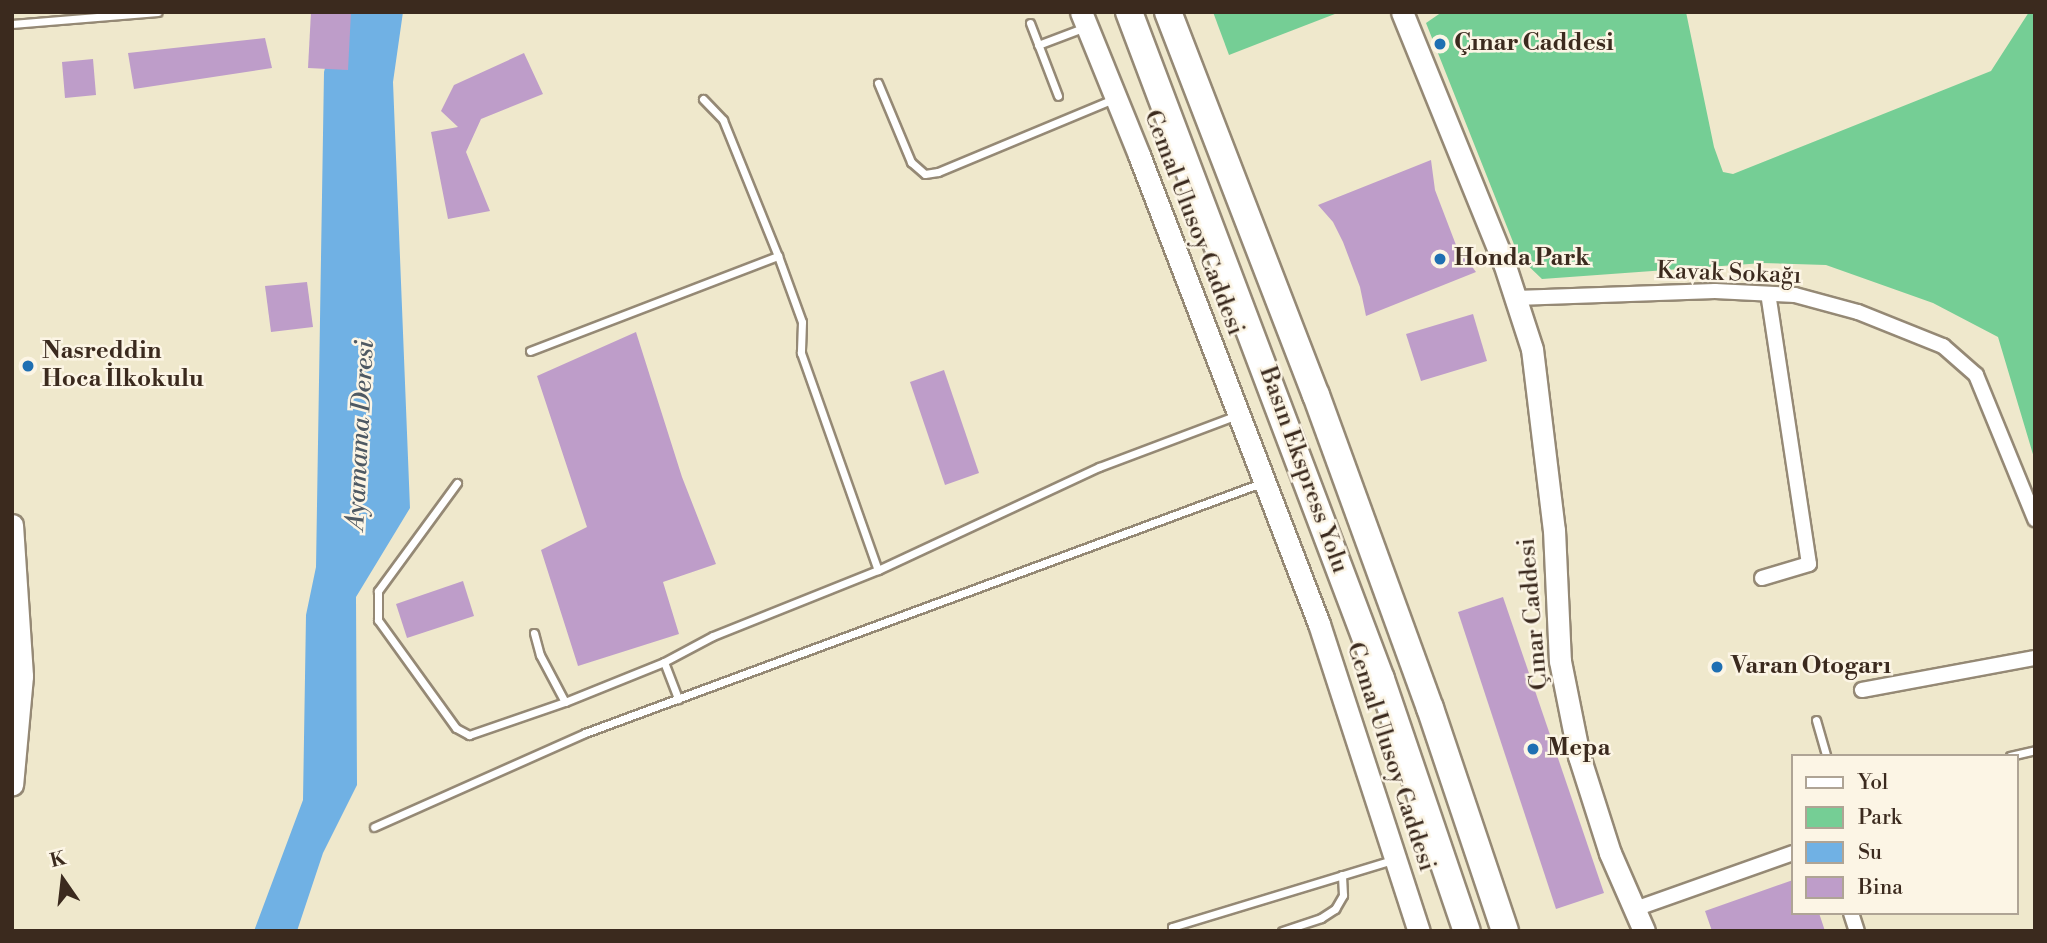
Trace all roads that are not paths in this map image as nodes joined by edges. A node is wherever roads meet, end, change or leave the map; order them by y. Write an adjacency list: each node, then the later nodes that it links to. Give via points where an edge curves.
1 (158, 12): 7 (lane)
2 (1129, 12): 41 (highway, Basın Ekspress Yolu, via 1376,666)
3 (1168, 12): 42 (highway, Basın Ekspress Yolu, via 1317,395)
4 (1402, 12): 15 (main road, Çınar Caddesi)
5 (1084, 19): 8 (lane); 11 (main road, Cemal Ulusoy Caddesi)
6 (1030, 23): 8 (lane)
7 (12, 24)
8 (1038, 45): 10 (lane)
9 (878, 83): 11 (lane, via 911,162 925,174)
10 (1058, 96)
11 (1116, 98): 17 (main road, Cemal Ulusoy Caddesi)
12 (703, 99): 13 (lane, via 723,120)
13 (778, 256): 16 (lane); 22 (lane, via 802,322 801,353)
14 (1768, 294): 15 (street, Kavak Sokağı, via 1715,291); 20 (street, Kavak Sokağı, via 1795,295 1858,312 1943,346 1976,375); 23 (street, via 1809,564)
15 (1516, 298): 37 (main road, Çınar Caddesi, via 1532,349 1554,530 1563,675 1579,756 1610,853)
16 (530, 351)
17 (1239, 414): 18 (main road, Cemal Ulusoy Caddesi); 22 (lane, via 1099,467)
18 (1264, 482): 28 (lane); 35 (main road, Cemal Ulusoy Caddesi, via 1319,624)
19 (457, 483): 29 (lane, via 378,591 378,620 456,728 469,735)
20 (2035, 519)
21 (12, 525): 32 (main road, via 23,676)
22 (878, 570): 26 (lane, via 713,636)
23 (1762, 578)
24 (534, 633): 29 (lane, via 540,655)
25 (2035, 658): 27 (street)
26 (664, 662): 28 (lane); 29 (lane)
27 (1862, 690)
28 (678, 699): 33 (lane, via 585,733)
29 (565, 702)
30 (1816, 720): 31 (lane)
31 (1825, 754)
32 (12, 785)
33 (374, 827)
34 (1792, 853): 37 (street)
35 (1396, 859): 36 (lane); 40 (main road, Cemal Ulusoy Caddesi)
36 (1342, 875): 38 (lane, via 1172,927); 39 (lane, via 1343,895 1335,909)
37 (1635, 909): 43 (main road, Çınar Caddesi)
38 (1173, 931)
39 (1282, 931)
40 (1419, 931)
41 (1466, 931)
42 (1505, 931)
43 (1644, 931)

